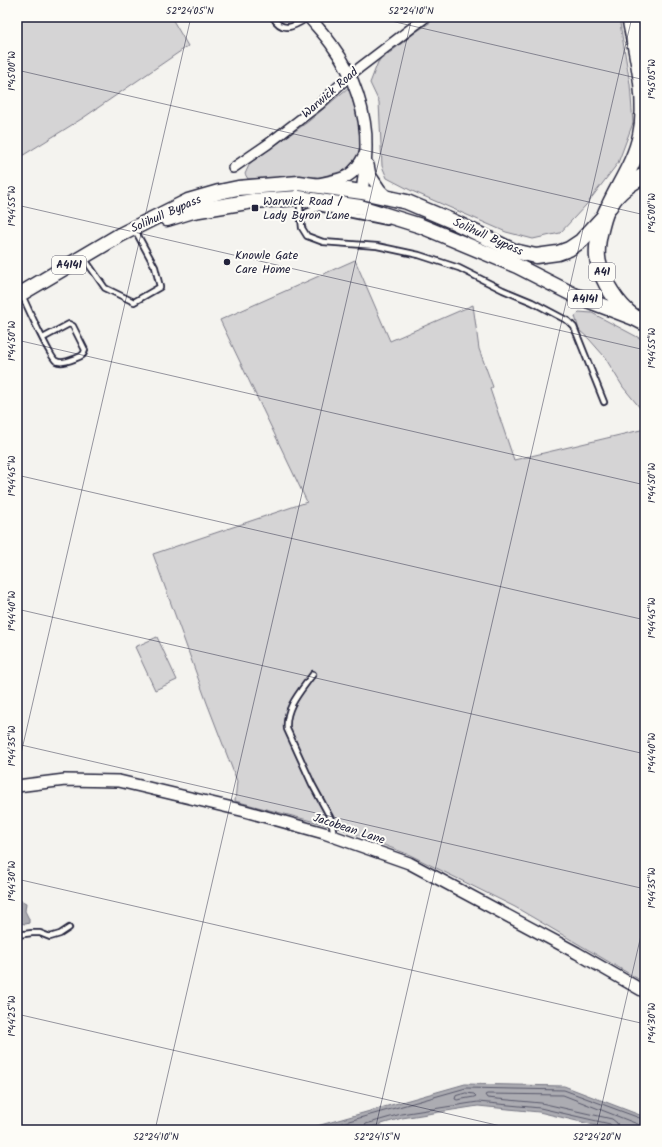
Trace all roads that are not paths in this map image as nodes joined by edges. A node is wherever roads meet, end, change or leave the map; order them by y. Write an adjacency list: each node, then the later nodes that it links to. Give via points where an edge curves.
1 (273, 17): 2 (lane, via 284,27 295,26)
2 (309, 17): 5 (street, via 335,48)
3 (426, 17): 5 (street, Warwick Road)
4 (630, 17): 15 (highway, via 643,93 641,135 633,160)
5 (350, 75): 6 (street, via 364,118); 7 (street, Warwick Road, via 320,104)
6 (366, 152): 9 (street, via 353,173 342,179); 12 (street); 14 (street, via 370,175)
7 (233, 168)
8 (645, 175): 15 (highway, A41, via 626,187)
9 (312, 185): 10 (main road, Solihull Bypass / A4141, via 299,183); 12 (main road, Solihull Bypass / A4141); 13 (lane)
10 (238, 188): 11 (lane); 21 (main road, Solihull Bypass / A4141, via 188,201)
11 (267, 191)
12 (362, 192): 14 (main road, Solihull Bypass / A4141); 22 (main road, via 371,202 439,226)
13 (295, 193): 16 (lane); 17 (main road, Solihull Bypass / A4141, via 360,207); 20 (main road, Solihull Bypass / A4141, via 193,211)
14 (388, 198): 15 (main road, Solihull Bypass / A4141, via 426,209 514,251 536,256 569,249 581,241)
15 (607, 210): 25 (highway, A41, via 597,242 598,261 608,288 616,300)
16 (301, 220): 17 (lane, via 307,212 320,208); 27 (lane, via 307,236 316,240 377,246 419,255 459,268 568,321 574,327)
17 (391, 220): 19 (main road, A4141)
18 (401, 225): 19 (lane)
19 (421, 226): 22 (main road, A4141)
20 (135, 230): 21 (main road, Solihull Bypass / A4141); 23 (lane, via 155,267 160,287 134,302 105,288)
21 (120, 235): 23 (main road, A4141)
22 (458, 241): 25 (main road, Solihull Bypass / A4141, via 517,266 574,295)
23 (83, 257): 24 (main road, A4141)
24 (19, 295): 26 (lane)
25 (640, 320)
26 (43, 338): 26 (lane, via 56,361 72,360 85,353 71,324)
27 (604, 402)
28 (313, 674): 30 (lane, via 291,705 286,721 287,729 331,819)
29 (17, 786): 30 (street, Jacobean Lane, via 65,780 119,781 245,811)
30 (335, 837): 33 (street, Jacobean Lane, via 409,863)
31 (69, 928): 32 (lane, via 50,937 32,933)
32 (17, 935)
33 (645, 992)

